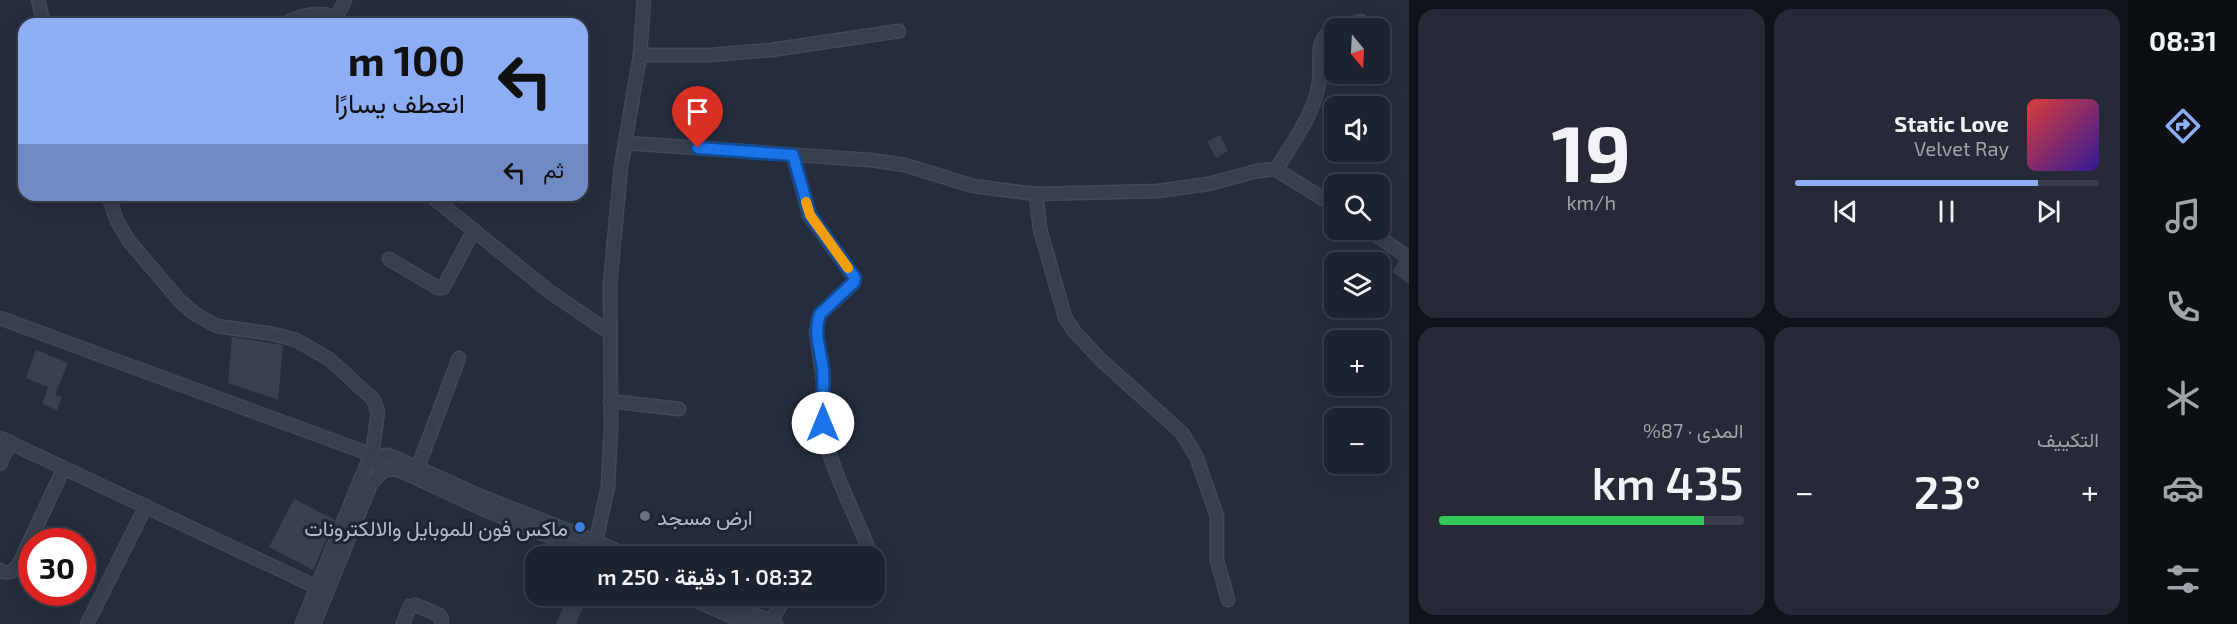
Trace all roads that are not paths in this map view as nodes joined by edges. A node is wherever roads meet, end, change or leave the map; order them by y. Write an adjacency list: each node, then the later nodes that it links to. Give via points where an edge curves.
1 (38, 0): 4 (street)
2 (345, 0): 7 (street)
3 (644, 0): 10 (street)
4 (42, 18)
5 (298, 18): 6 (street)
6 (322, 18)
7 (339, 18)
8 (899, 30): 10 (street, via 771,50)
9 (1324, 36): 13 (street, via 1320,81 1311,110)
10 (640, 55): 11 (street)
11 (626, 143): 12 (street); 23 (street, via 616,206)
12 (793, 155): 14 (street, via 905,165 973,186); 38 (street, via 810,215 855,278 820,314 816,332 823,369 827,447)
13 (1275, 169): 14 (street, via 1158,191); 15 (street)
14 (1036, 194): 41 (street, via 1040,229 1065,317 1101,360 1182,433 1196,456 1217,516 1217,560)
15 (1324, 199)
16 (110, 201): 28 (street, via 129,241 195,314 217,326 296,340 328,359 373,399 378,412)
17 (438, 201): 18 (street)
18 (474, 230): 21 (street, via 441,288); 23 (street, via 550,292)
19 (1383, 240): 20 (street)
20 (1409, 258)
21 (389, 259)
22 (0, 318): 28 (street)
23 (609, 332): 25 (street)
24 (459, 358): 30 (street)
25 (610, 400): 26 (street); 34 (street, via 608,486)
26 (680, 409)
27 (5, 440): 29 (street); 31 (street)
28 (375, 456): 30 (street, via 387,455); 32 (street); 40 (street, via 364,471)
29 (0, 464)
30 (418, 467): 34 (street)
31 (64, 468): 33 (street); 39 (street, via 18,567 12,572)
32 (381, 472): 35 (street, via 401,471); 40 (street, via 371,484)
33 (146, 507): 40 (street); 46 (street)
34 (595, 541): 36 (street); 37 (street)
35 (572, 546)
36 (594, 546)
37 (606, 546)
38 (868, 546)
39 (0, 570)
40 (322, 590): 47 (street); 48 (street)
41 (1228, 600)
42 (708, 606): 51 (street)
43 (735, 606): 45 (street)
44 (781, 606): 45 (street)
45 (772, 623)
46 (87, 624)
47 (302, 624)
48 (314, 624)
49 (402, 624): 50 (street, via 410,606 416,605 439,615)
50 (441, 624)
51 (749, 624)

